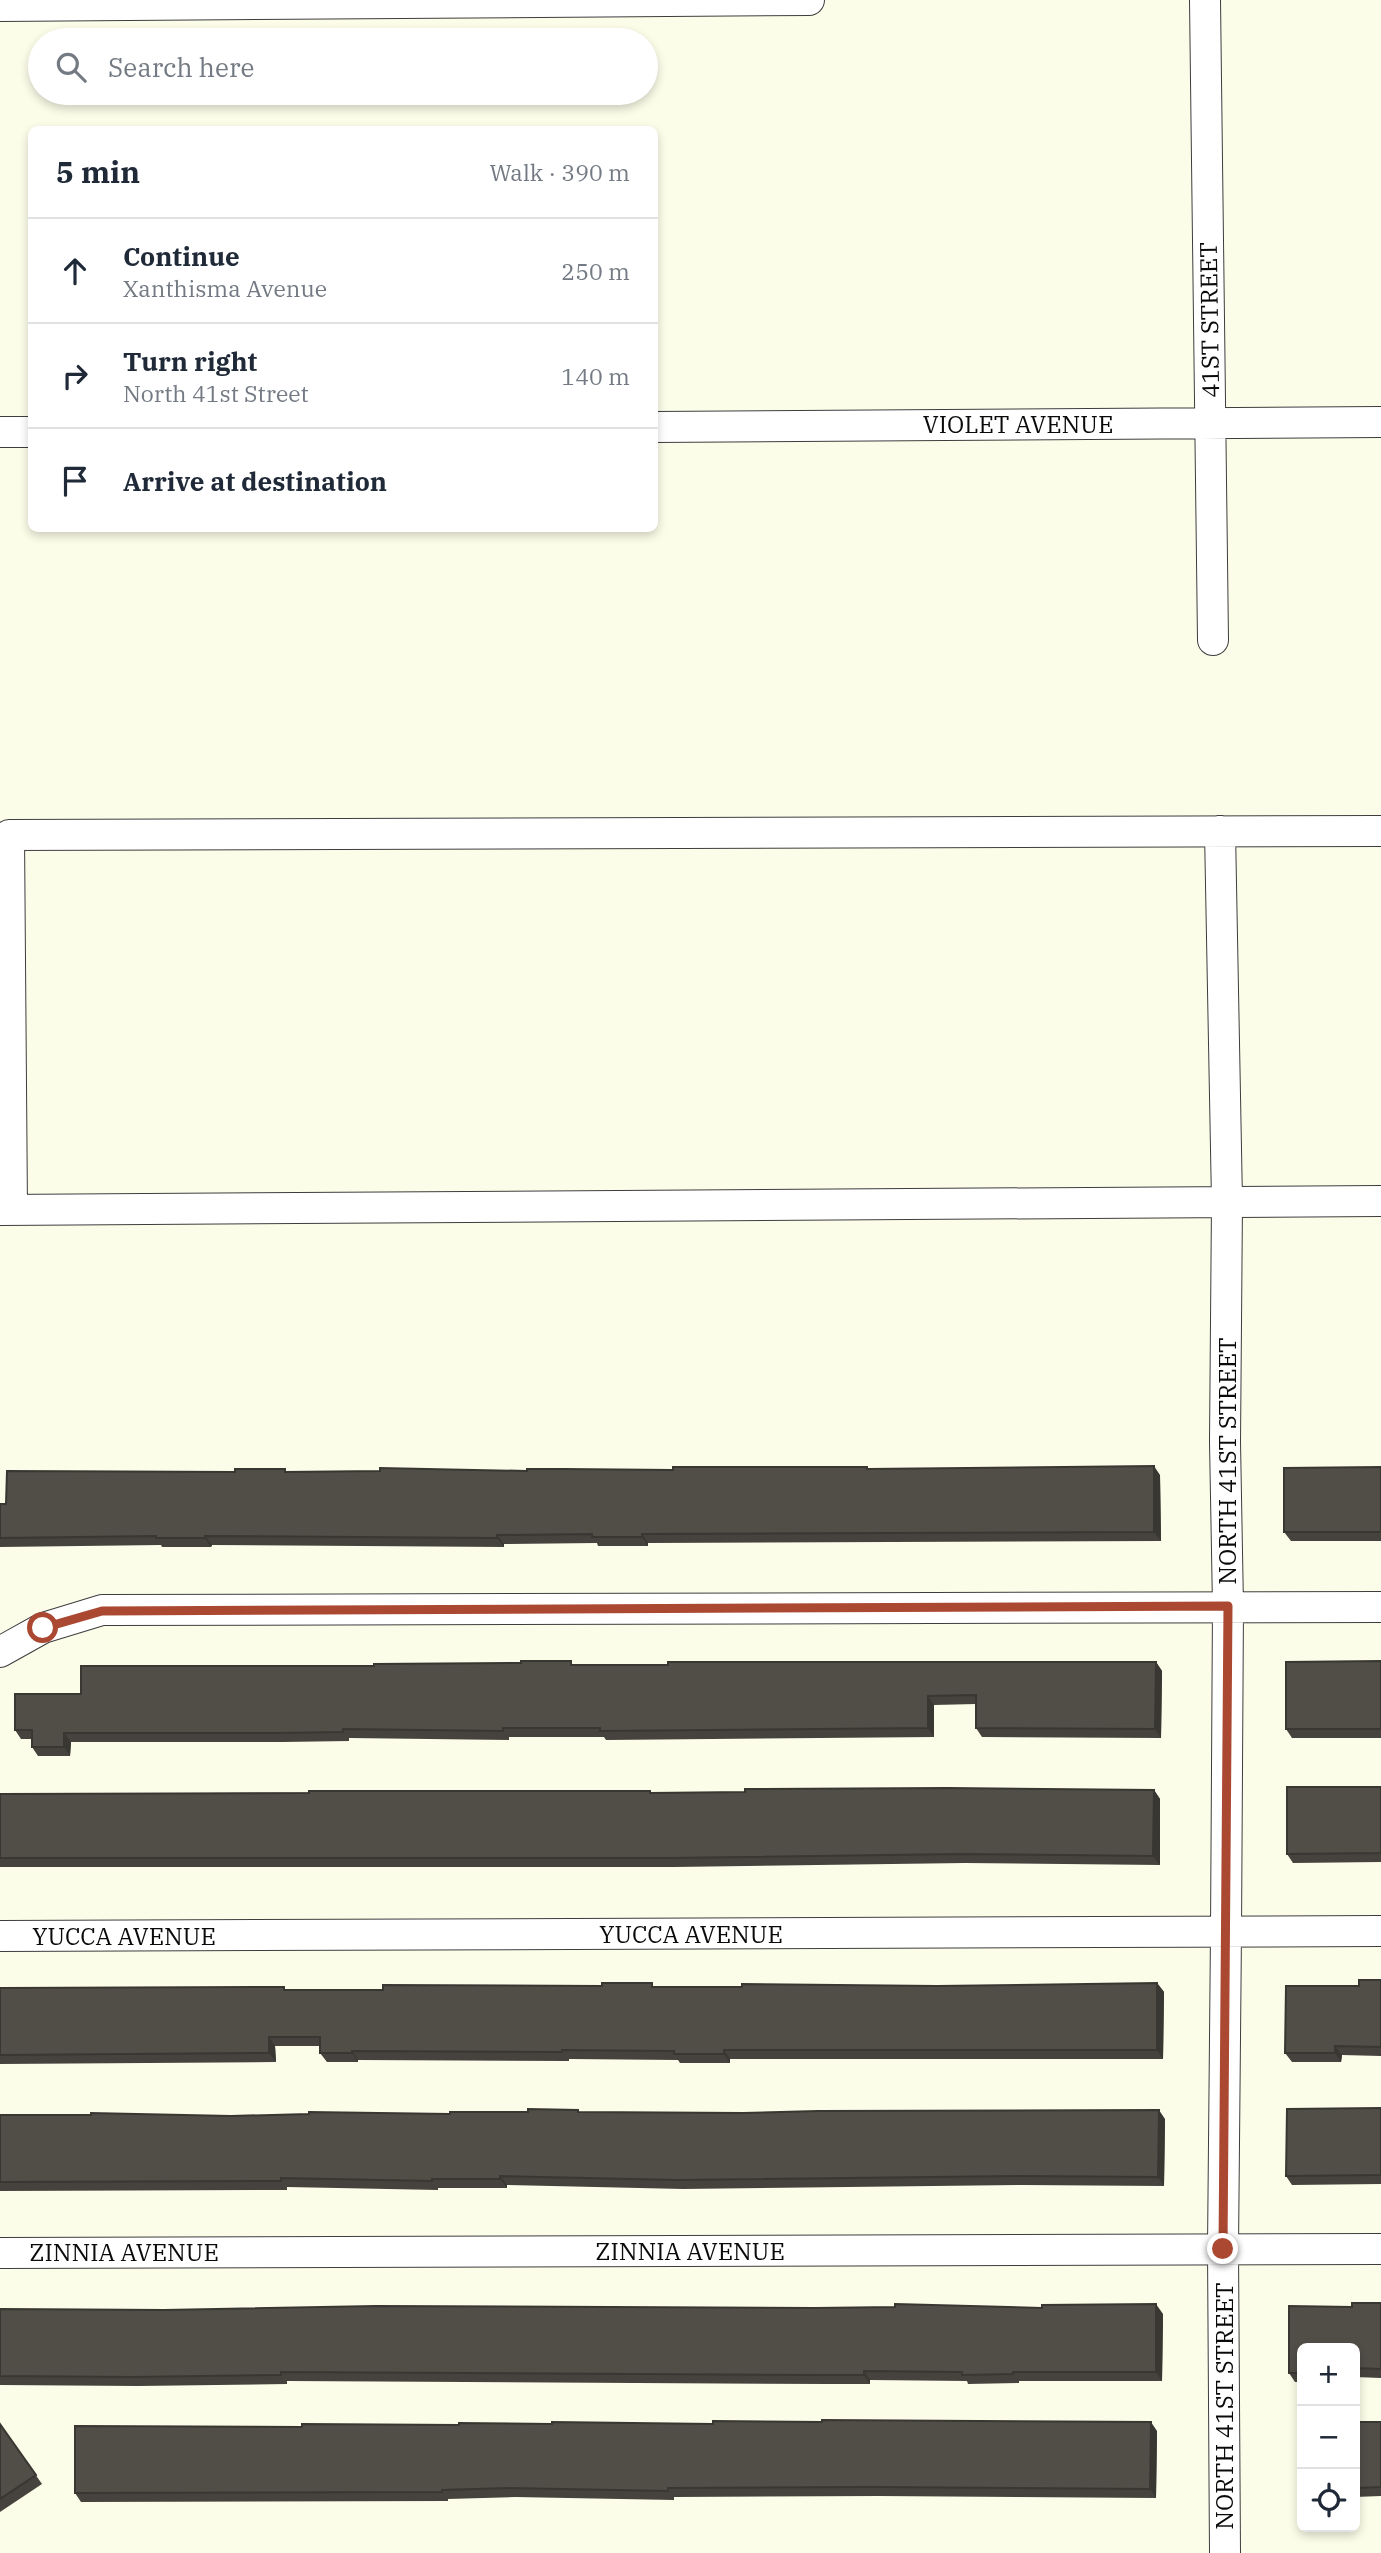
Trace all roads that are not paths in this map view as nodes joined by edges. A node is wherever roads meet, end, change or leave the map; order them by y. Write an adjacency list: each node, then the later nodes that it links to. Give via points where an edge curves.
1 (809, 0): 3 (street)
2 (1205, 0): 4 (street, 41ST STREET)
3 (0, 6)
4 (1210, 422): 5 (street, VIOLET AVENUE); 6 (street, VIOLET AVENUE); 9 (street, 41ST STREET)
5 (1381, 422)
6 (658, 427)
7 (0, 432): 8 (street)
8 (28, 432)
9 (1213, 640)
10 (1220, 831): 11 (street); 13 (street, NORTH 41ST STREET); 14 (street, via 9,835)
11 (1381, 831)
12 (1381, 1201): 13 (street)
13 (1227, 1202): 14 (street); 15 (street, NORTH 41ST STREET)
14 (6, 1210)
15 (1228, 1606): 16 (street); 17 (street, via 102,1611 43,1628); 19 (street, NORTH 41ST STREET)
16 (1381, 1607)
17 (0, 1652)
18 (1381, 1931): 19 (street, YUCCA AVENUE)
19 (1226, 1932): 20 (street, YUCCA AVENUE); 21 (street, NORTH 41ST STREET)
20 (0, 1936)
21 (1223, 2249): 22 (street, ZINNIA AVENUE); 23 (street, ZINNIA AVENUE); 24 (street, NORTH 41ST STREET)
22 (1381, 2249)
23 (0, 2253)
24 (1225, 2553)

